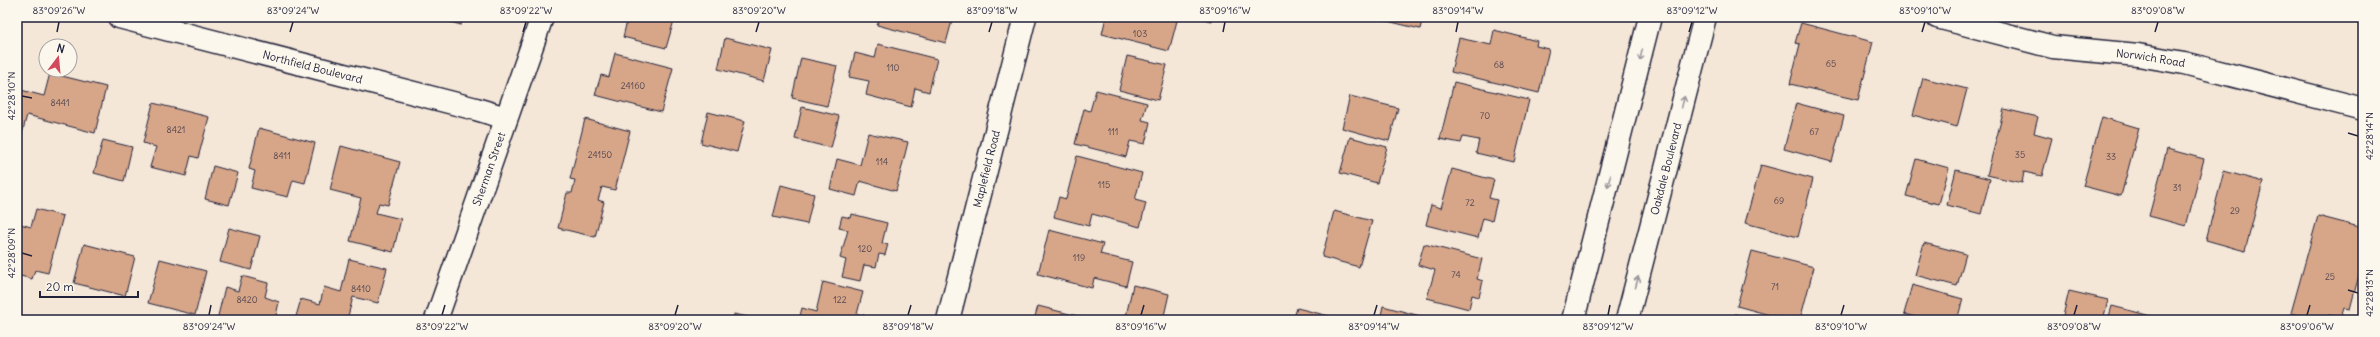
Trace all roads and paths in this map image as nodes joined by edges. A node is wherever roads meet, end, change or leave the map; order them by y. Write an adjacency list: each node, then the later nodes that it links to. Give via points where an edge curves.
1 (119, 17): 8 (street, Northfield Boulevard)
2 (542, 17): 8 (street, Sherman Street)
3 (1025, 17): 10 (street, Maplefield Road)
4 (1650, 17): 11 (street, one-way to 11)
5 (1704, 17): 12 (street, Oakdale Boulevard, one-way to 5)
6 (1937, 17): 7 (street, Norwich Road, via 2053,47 2138,55 2184,63)
7 (2363, 109)
8 (506, 118): 9 (street, Sherman Street)
9 (436, 320)
10 (948, 320)
11 (1573, 320)
12 (1627, 320)

